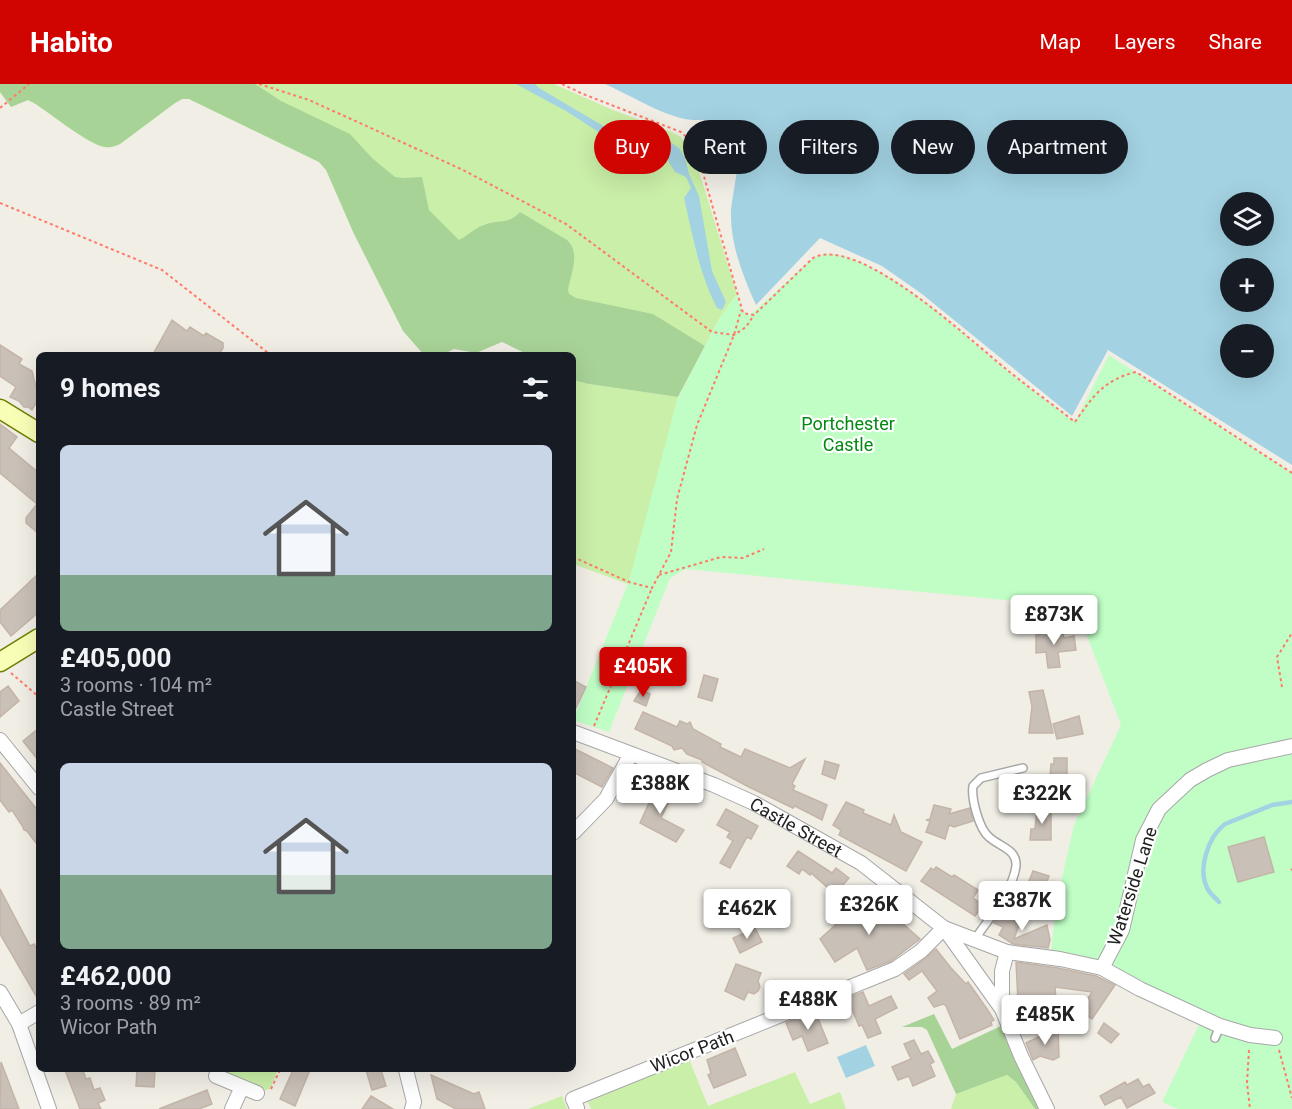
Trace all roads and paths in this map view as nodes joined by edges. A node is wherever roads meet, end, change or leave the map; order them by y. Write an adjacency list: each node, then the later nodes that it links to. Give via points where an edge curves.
1 (29, 84): 4 (path)
2 (259, 84): 8 (path, via 309,100 461,169 566,224 712,332)
3 (562, 84): 6 (path, via 681,132 690,140 697,152)
4 (0, 108)
5 (0, 203): 9 (path, via 162,270)
6 (741, 310): 7 (path, via 743,314); 8 (path)
7 (754, 315): 8 (path, via 746,327); 12 (path, via 813,258 826,254 844,256 883,273 957,326 1075,422 1093,395 1110,382 1136,372)
8 (734, 334): 15 (path, via 697,425 677,500 671,552)
9 (267, 352)
10 (0, 409): 11 (street)
11 (36, 431)
12 (1292, 473)
13 (764, 549): 15 (path, via 743,558 721,557)
14 (576, 558): 16 (path)
15 (659, 575): 16 (path)
16 (652, 588): 23 (path)
17 (1292, 633): 20 (path, via 1277,657)
18 (36, 640): 19 (street)
19 (4, 666): 21 (path)
20 (1282, 687)
21 (36, 694)
22 (576, 733): 23 (street, Castle Street)
23 (589, 738): 26 (street, Castle Street)
24 (0, 740): 28 (street)
25 (1292, 746): 33 (street, Waterside Lane, via 1227,760 1190,780 1159,809 1143,840 1122,930)
26 (631, 754): 29 (street, via 606,799); 30 (street, Castle Street, via 764,808 861,863)
27 (1023, 768): 31 (lane, via 981,778 973,786 973,800 984,831 1010,850 1016,865 1010,884)
28 (36, 784)
29 (576, 830)
30 (944, 928): 31 (street, Castle Street); 35 (street); 47 (street, Wicor Path, via 895,969 573,1099)
31 (975, 939): 32 (street, Castle Street)
32 (1006, 952): 33 (street, Castle Street); 35 (street)
33 (1102, 968): 38 (street, Castle Street, via 1218,1032)
34 (0, 992): 37 (street)
35 (1002, 1009): 51 (street)
36 (36, 1014): 37 (street)
37 (19, 1024): 40 (street)
38 (1250, 1035): 39 (street, Castle Street); 52 (path)
39 (1275, 1038): 46 (path)
40 (36, 1071)
41 (37, 1072): 48 (street)
42 (406, 1072): 50 (street, via 414,1102)
43 (216, 1076): 44 (street)
44 (242, 1087): 45 (street); 49 (street)
45 (257, 1093)
46 (1292, 1098)
47 (577, 1108)
48 (50, 1109)
49 (232, 1109)
50 (412, 1109)
51 (1047, 1109)
52 (1250, 1109)

